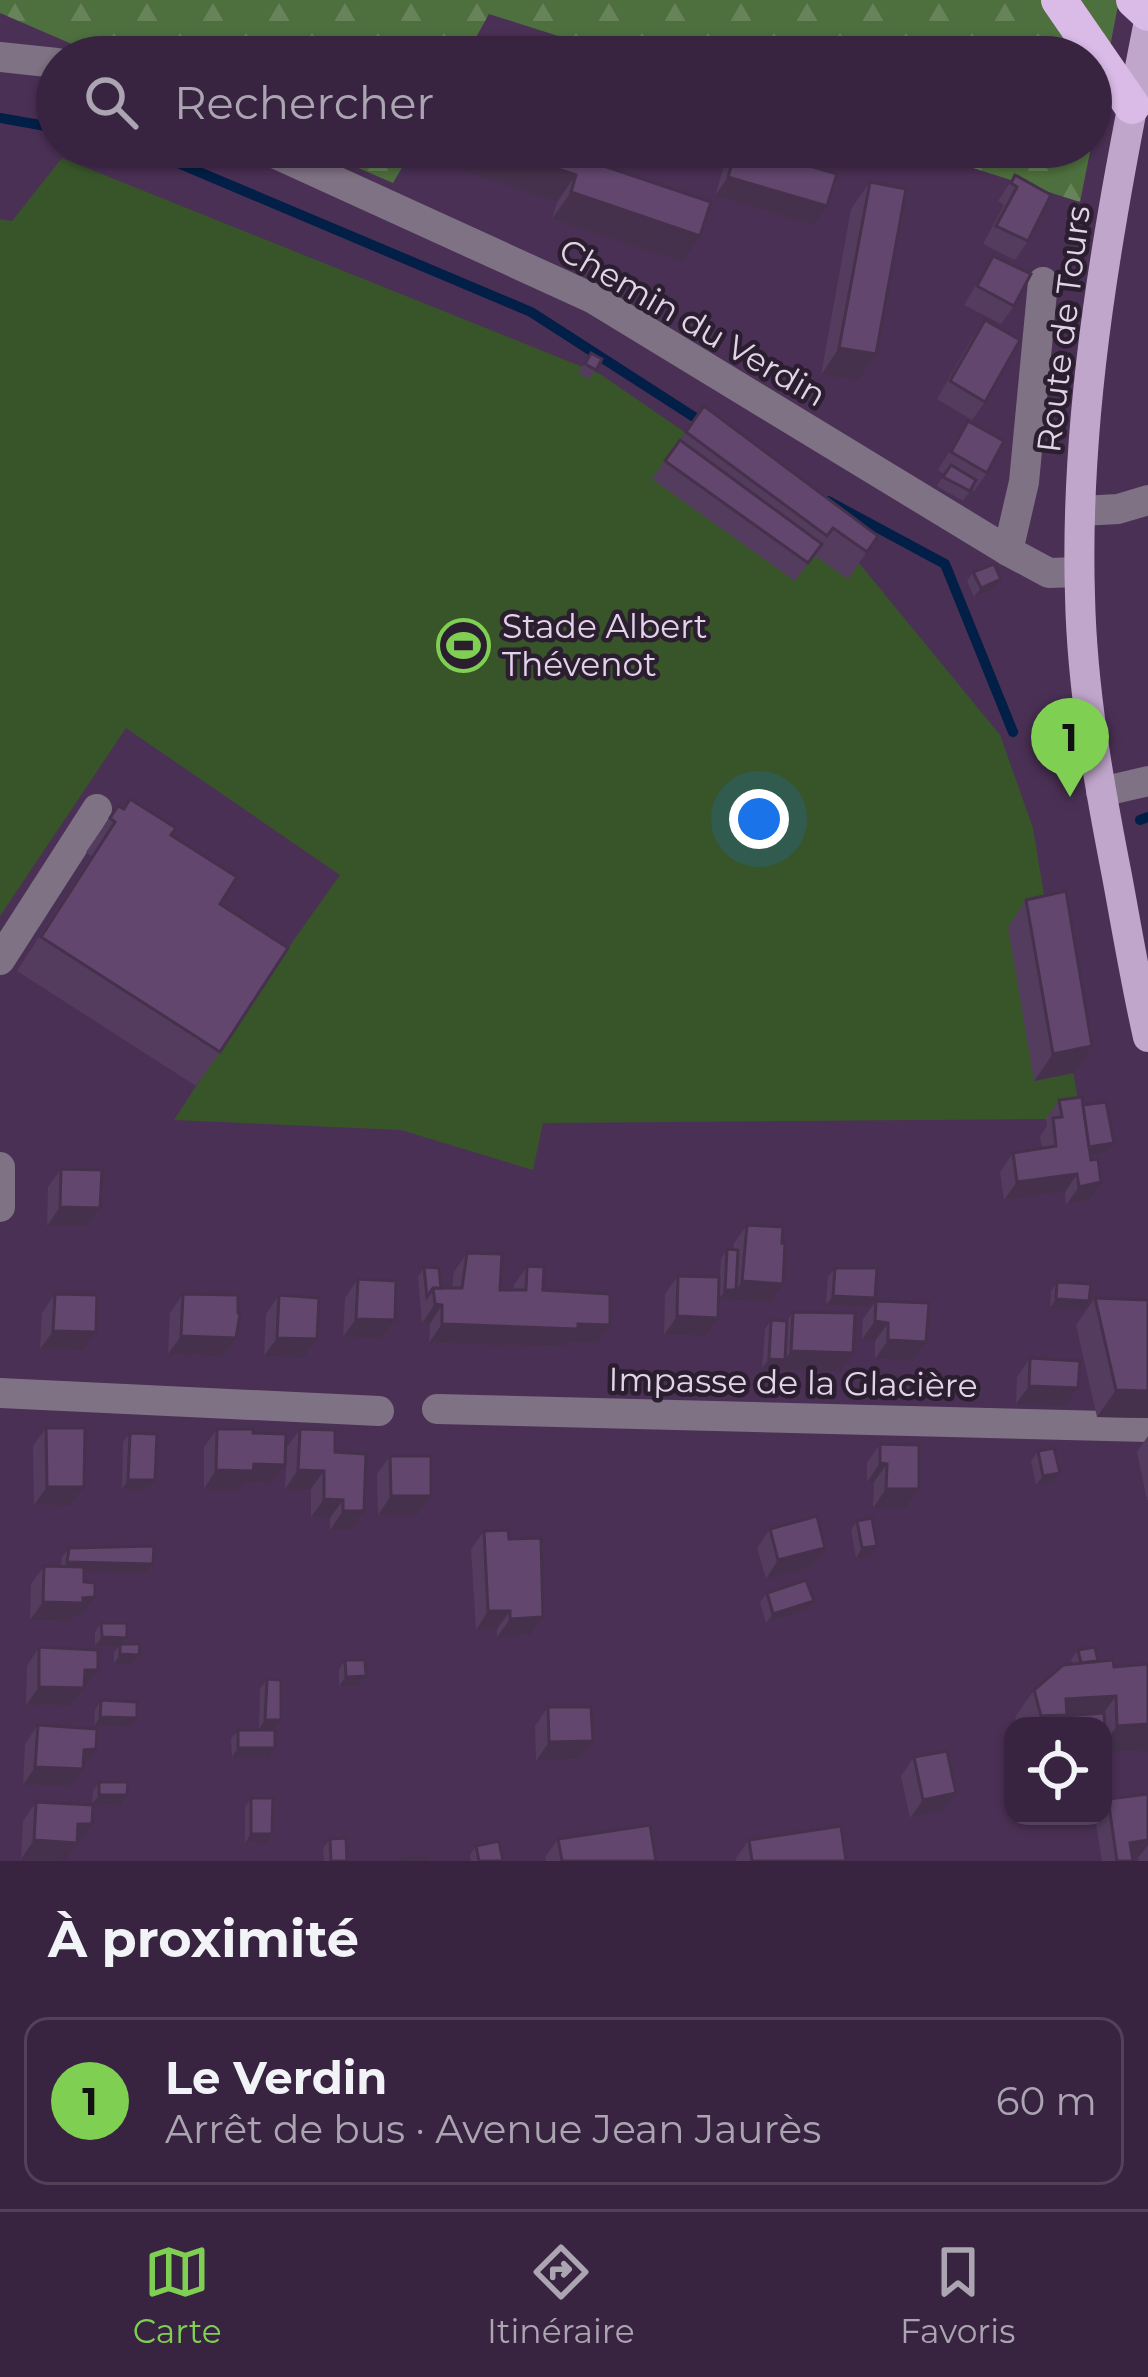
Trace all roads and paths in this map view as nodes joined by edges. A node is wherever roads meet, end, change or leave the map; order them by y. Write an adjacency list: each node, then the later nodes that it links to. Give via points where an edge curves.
1 (1059, 0): 5 (highway)
2 (1134, 0): 3 (highway)
3 (1148, 14)
4 (1148, 26): 9 (main road, Route de Tours)
5 (1084, 36)
6 (0, 57): 7 (street)
7 (36, 61)
8 (1112, 77): 9 (highway)
9 (1132, 106): 13 (main road, Route de Tours, via 1088,379)
10 (307, 168): 14 (street, Chemin du Verdin, via 592,298)
11 (1043, 282): 14 (street, Route de Tours, via 1024,482)
12 (1148, 500): 13 (street)
13 (1081, 511): 15 (main road, Route de Tours)
14 (1008, 551): 15 (street, Chemin du Verdin, via 1049,573)
15 (1079, 572): 17 (main road, Route de Tours)
16 (1148, 781): 17 (street)
17 (1101, 792): 20 (main road, Route de Tours)
18 (97, 809): 19 (street)
19 (0, 960)
20 (1148, 1037)
21 (0, 1167): 22 (street)
22 (0, 1207)
23 (0, 1394): 25 (street)
24 (436, 1409): 26 (street, Impasse de la Glacière)
25 (379, 1411)
26 (1148, 1427)

